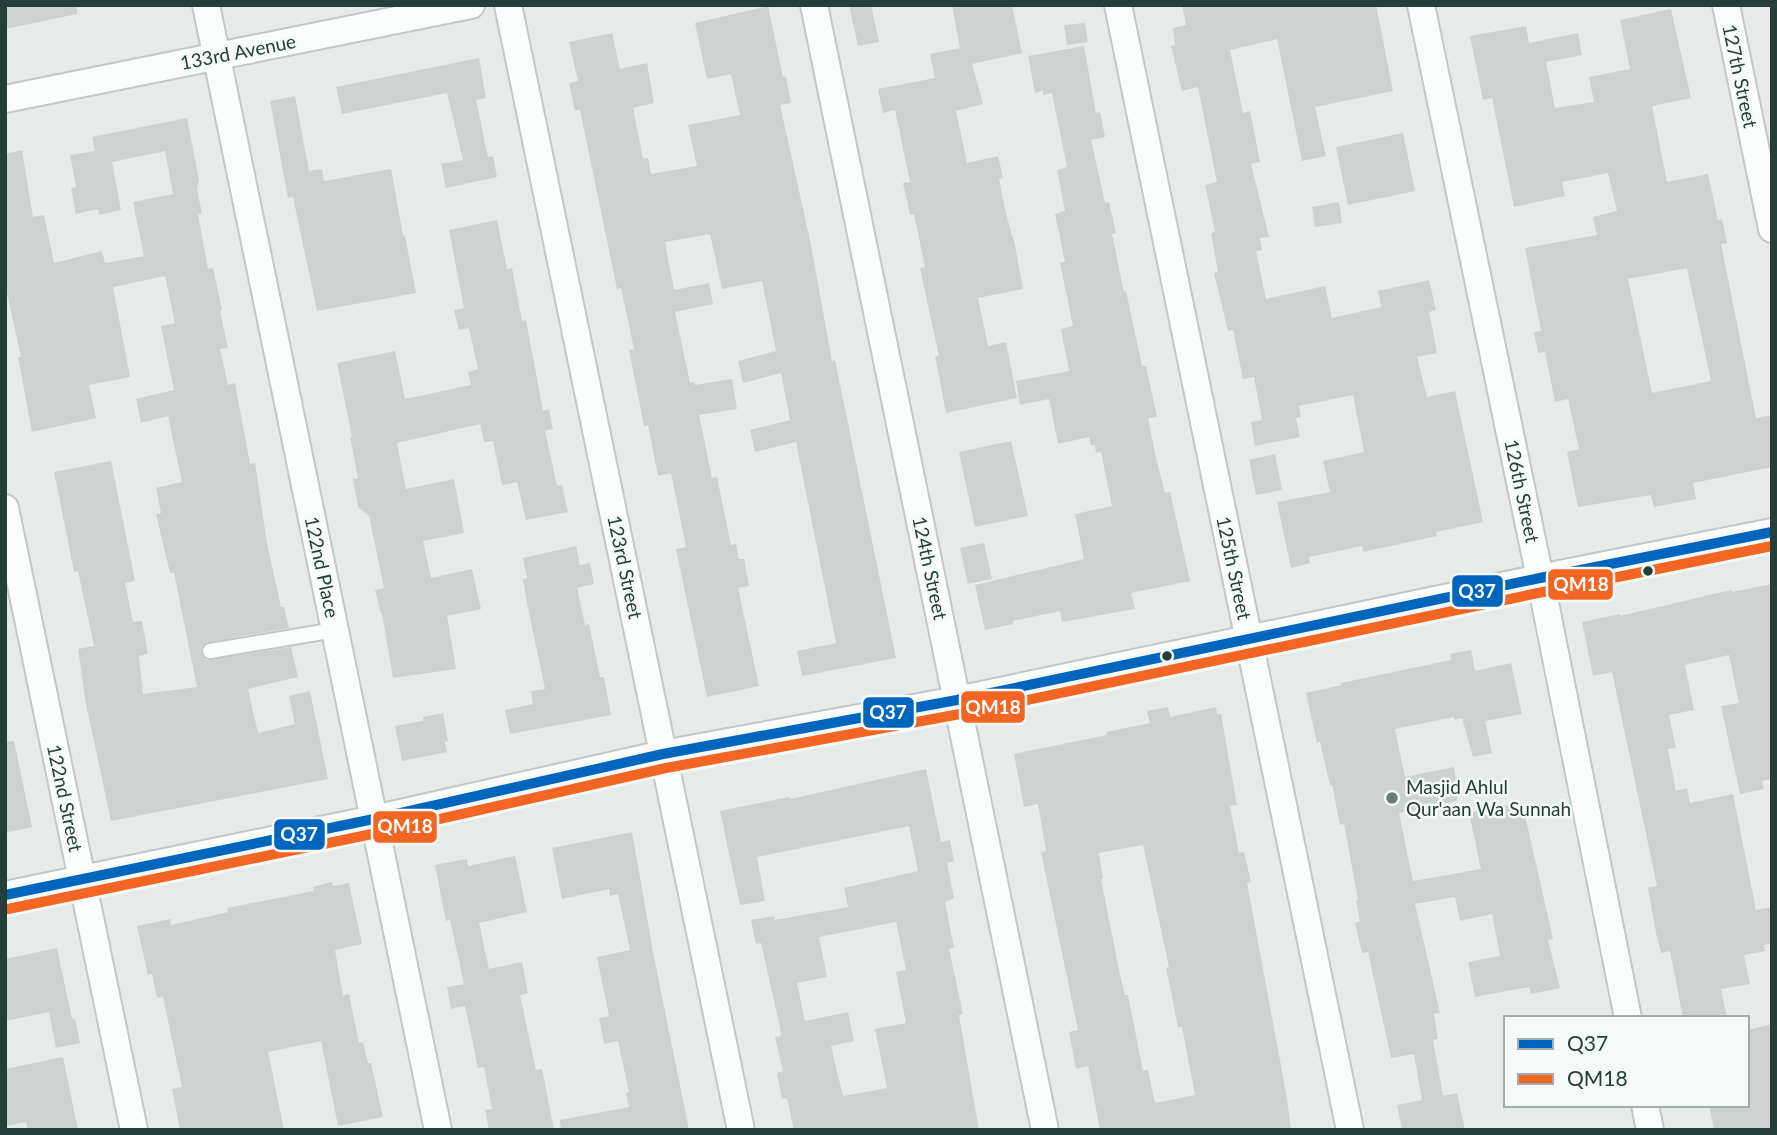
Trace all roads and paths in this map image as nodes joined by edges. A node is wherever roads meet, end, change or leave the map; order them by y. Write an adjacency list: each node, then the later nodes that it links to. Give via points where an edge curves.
1 (206, 5): 8 (street, 122nd Place)
2 (471, 5): 8 (street, 133rd Avenue)
3 (508, 5): 18 (street, 123rd Street)
4 (814, 5): 17 (street, 124th Street)
5 (1118, 5): 15 (street, 125th Street)
6 (1421, 5): 13 (street, 126th Street)
7 (1726, 5): 10 (street, 127th Street)
8 (216, 57): 9 (street, 133rd Avenue); 14 (street, 122nd Place)
9 (5, 99)
10 (1772, 229)
11 (5, 508): 20 (street, 122nd Street)
12 (1772, 532): 13 (street)
13 (1540, 578): 15 (street); 22 (street, 126th Street)
14 (335, 630): 16 (lane); 19 (street, 122nd Place)
15 (1248, 638): 17 (street); 28 (street, 125th Street)
16 (210, 650)
17 (957, 700): 18 (street); 27 (street, 124th Street)
18 (663, 754): 19 (street); 26 (street, 123rd Street)
19 (374, 819): 20 (street); 25 (street, 122nd Place)
20 (82, 879): 21 (street); 24 (street, 122nd Street)
21 (5, 895)
22 (1628, 1016)
23 (1645, 1107): 29 (street)
24 (134, 1130)
25 (438, 1130)
26 (741, 1130)
27 (1045, 1130)
28 (1350, 1130)
29 (1650, 1130)

